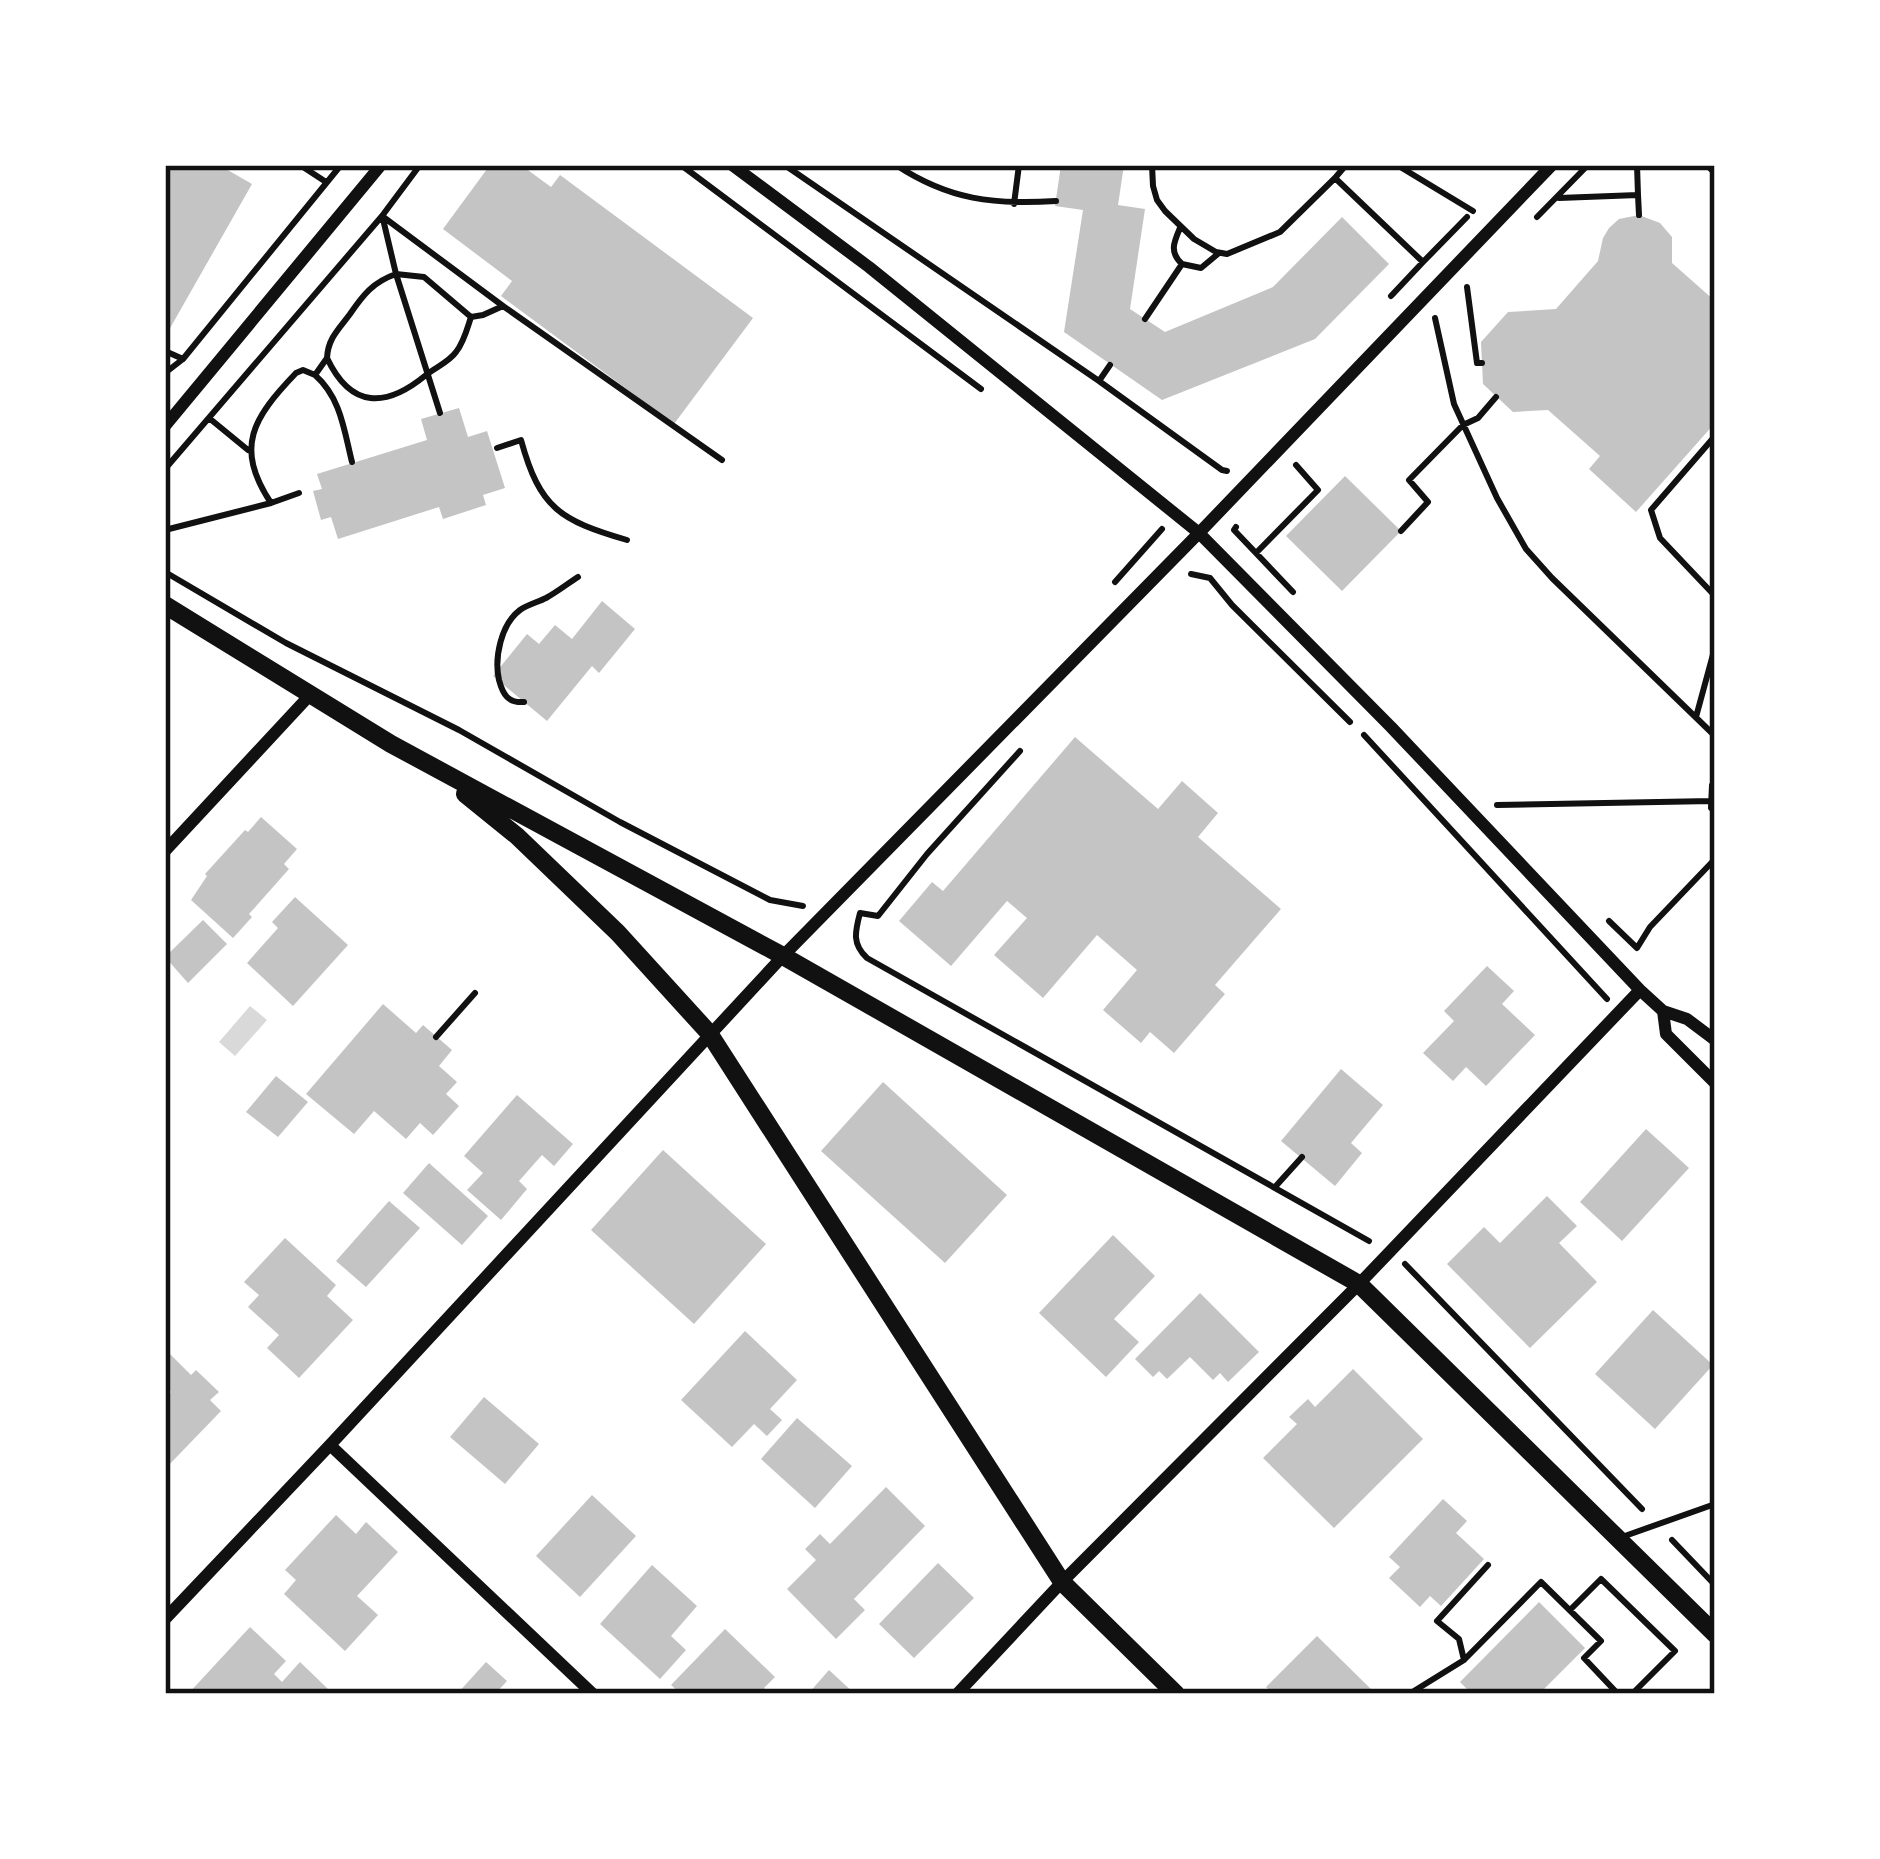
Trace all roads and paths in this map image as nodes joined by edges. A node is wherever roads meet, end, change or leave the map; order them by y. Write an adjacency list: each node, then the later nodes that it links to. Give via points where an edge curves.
1 (300, 165): 17 (path)
2 (341, 165): 17 (path)
3 (381, 165): 52 (street)
4 (420, 165): 23 (path)
5 (681, 165): 48 (path)
6 (732, 165): 67 (street)
7 (786, 165): 46 (path)
8 (896, 165): 21 (path, via 939,190)
9 (1019, 165): 21 (path)
10 (1152, 165): 25 (path, via 1157,200)
11 (1346, 165): 16 (path)
12 (1397, 165): 27 (path, via 1473,211)
13 (1552, 165): 67 (street)
14 (1588, 165): 19 (path)
15 (1637, 165): 18 (path)
16 (1335, 178): 26 (path, via 1280,232); 27 (path)
17 (326, 182): 40 (path)
18 (1639, 195): 19 (path); 22 (path)
19 (1556, 198): 24 (path)
20 (1056, 201): 21 (path)
21 (1015, 203)
22 (1639, 215)
23 (382, 216): 29 (path); 34 (path); 50 (path)
24 (1531, 224)
25 (1180, 228): 26 (path); 28 (path, via 1173,249)
26 (1220, 253): 28 (path, via 1201,268)
27 (1423, 262): 32 (path)
28 (1182, 264): 36 (path)
29 (395, 274): 35 (path, via 424,277); 39 (path, via 362,296); 44 (path)
30 (1480, 274): 31 (path)
31 (1467, 287): 33 (path); 41 (path)
32 (1391, 296)
33 (1451, 303)
34 (503, 306): 35 (path); 57 (path)
35 (471, 317): 44 (path, via 452,358)
36 (1145, 319)
37 (1420, 334): 51 (path, via 1435,318)
38 (165, 351): 40 (path)
39 (327, 358): 44 (path, via 346,386 377,400); 45 (path)
40 (183, 359): 43 (path)
41 (1482, 363)
42 (1110, 364): 46 (path)
43 (165, 373)
44 (427, 374): 49 (path)
45 (315, 375): 55 (path, via 296,373 280,390); 58 (path, via 338,404)
46 (1099, 381): 60 (path)
47 (1496, 397): 51 (path)
48 (995, 400)
49 (440, 413)
50 (209, 418): 55 (path); 59 (path)
51 (1463, 425): 66 (path, via 1409,480 1427,502); 80 (path, via 1526,549)
52 (165, 426)
53 (1715, 436): 74 (path, via 1651,510 1660,538)
54 (497, 448): 68 (path, via 521,440 545,500)
55 (248, 450): 62 (path)
56 (1297, 457): 69 (path, via 1292,462 1321,494)
57 (722, 460)
58 (352, 462)
59 (165, 469)
60 (1232, 470)
61 (299, 493): 62 (path)
62 (271, 503): 64 (path)
63 (1241, 519): 69 (path, via 1234,530)
64 (165, 530)
65 (1162, 530): 75 (path)
66 (1401, 531)
67 (1199, 533): 92 (street); 93 (street)
68 (627, 540)
69 (1256, 553): 73 (path)
70 (165, 572): 90 (path, via 770,899 804,906)
71 (578, 577): 79 (path, via 520,610 506,628 496,668 507,698)
72 (1180, 579): 96 (path, via 1210,578)
73 (1292, 591)
74 (1715, 596)
75 (1101, 598)
76 (165, 605): 78 (main road)
77 (1715, 646): 80 (path)
78 (310, 694): 83 (main road); 88 (street)
79 (524, 702)
80 (1696, 717): 81 (path)
81 (1715, 736)
82 (1028, 742): 102 (path, via 878,916 860,914 857,950)
83 (391, 744): 92 (main road); 97 (main road, via 518,836)
84 (1715, 782): 85 (path)
85 (1712, 801): 86 (path); 87 (path, via 1497,805)
86 (1715, 812)
87 (1511, 820)
88 (165, 851)
89 (1715, 859): 91 (path, via 1637,948)
90 (815, 897)
91 (1609, 920)
92 (783, 956): 97 (street); 104 (main road)
93 (1640, 990): 95 (street); 96 (street)
94 (476, 993): 98 (path)
95 (1663, 1011): 99 (street); 100 (street, via 1666,1034)
96 (1619, 1012): 103 (street)
97 (709, 1033): 105 (street); 110 (main road)
98 (436, 1037)
99 (1715, 1040)
100 (1715, 1083)
101 (1302, 1157): 102 (path)
102 (1276, 1187): 103 (path)
103 (1388, 1252): 104 (street); 107 (path)
104 (1358, 1284): 108 (main road); 110 (street)
105 (330, 1445): 113 (street); 117 (street)
106 (1715, 1504): 107 (lane)
107 (1657, 1525): 108 (lane); 111 (path)
108 (1619, 1538): 114 (main road)
109 (1488, 1565): 115 (path, via 1437,1621 1459,1639)
110 (1062, 1582): 118 (street); 119 (main road)
111 (1715, 1585)
112 (1570, 1610): 115 (path, via 1541,1582); 120 (path, via 1601,1640 1584,1658); 121 (path, via 1601,1579 1675,1651)
113 (165, 1619)
114 (1715, 1634)
115 (1465, 1660): 116 (path)
116 (1414, 1691)
117 (593, 1694)
118 (957, 1694)
119 (1176, 1694)
120 (1618, 1694)
121 (1632, 1694)

